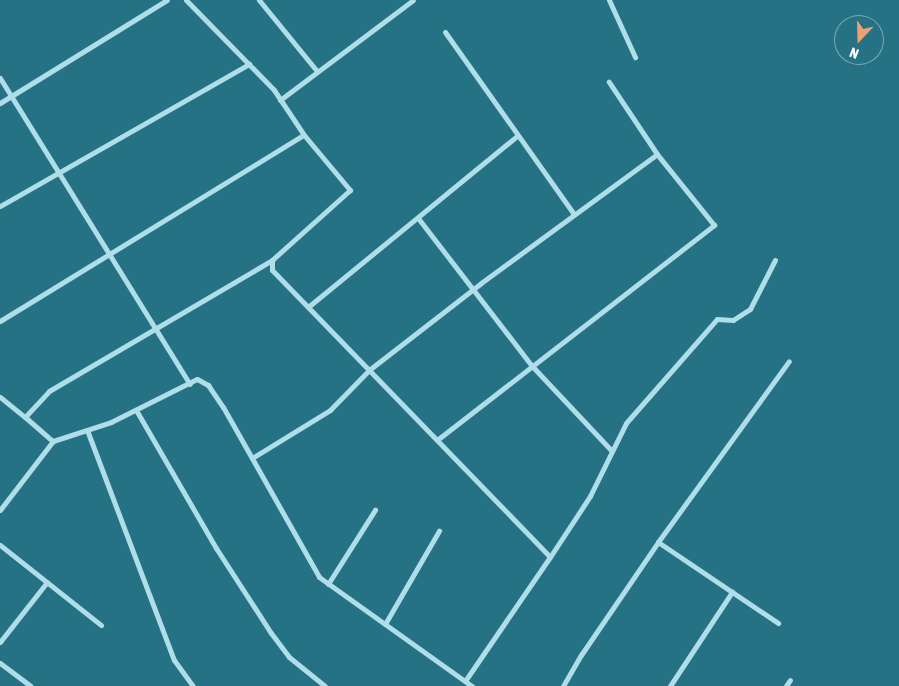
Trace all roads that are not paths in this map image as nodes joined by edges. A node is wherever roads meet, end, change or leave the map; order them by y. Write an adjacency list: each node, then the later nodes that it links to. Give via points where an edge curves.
1 (167, 0): 12 (street)
2 (186, 0): 8 (street)
3 (259, 0): 9 (street)
4 (413, 0): 9 (street)
5 (609, 0): 7 (street)
6 (445, 32): 16 (street)
7 (635, 57)
8 (250, 64): 13 (street); 18 (street)
9 (316, 70): 13 (street)
10 (0, 78): 12 (street)
11 (609, 82): 17 (street)
12 (11, 96): 14 (street); 18 (street)
13 (280, 100): 15 (street)
14 (0, 103)
15 (304, 135): 22 (street); 23 (street, via 350,190)
16 (518, 135): 20 (street); 21 (street)
17 (657, 154): 20 (street); 30 (street, via 714,225)
18 (60, 172): 19 (street); 22 (street)
19 (0, 206)
20 (574, 214): 25 (street)
21 (418, 218): 25 (street); 26 (street)
22 (110, 252): 27 (street); 28 (street)
23 (272, 260): 26 (street, via 272,270); 28 (street)
24 (775, 260): 39 (street, via 750,310 733,320 717,319 626,423)
25 (473, 289): 30 (street); 31 (street)
26 (308, 307): 31 (street)
27 (0, 321)
28 (155, 326): 32 (street); 35 (street, via 49,391)
29 (789, 361): 44 (street)
30 (532, 366): 37 (street); 39 (street)
31 (369, 370): 37 (street); 40 (street, via 330,410)
32 (190, 384): 34 (street); 40 (street, via 197,379 208,385)
33 (0, 397): 35 (street)
34 (136, 410): 36 (street); 59 (street, via 216,548 271,633 288,657)
35 (25, 417): 38 (street)
36 (87, 430): 38 (street); 58 (street, via 174,660)
37 (437, 440): 46 (street)
38 (53, 441): 41 (street)
39 (611, 450): 46 (street, via 590,496)
40 (252, 458): 48 (street, via 319,577)
41 (0, 510)
42 (375, 510): 48 (street)
43 (439, 531): 51 (street)
44 (658, 542): 49 (street); 61 (street, via 581,654)
45 (0, 545): 47 (street)
46 (550, 556): 56 (street)
47 (47, 582): 52 (street); 53 (street)
48 (328, 584): 51 (street)
49 (732, 592): 50 (street); 62 (street)
50 (778, 623)
51 (385, 624): 56 (street)
52 (101, 625)
53 (0, 642)
54 (0, 663): 57 (street)
55 (790, 680): 63 (street)
56 (465, 681): 60 (street)
57 (30, 686)
58 (193, 686)
59 (325, 686)
60 (472, 686)
61 (563, 686)
62 (670, 686)
63 (786, 686)

